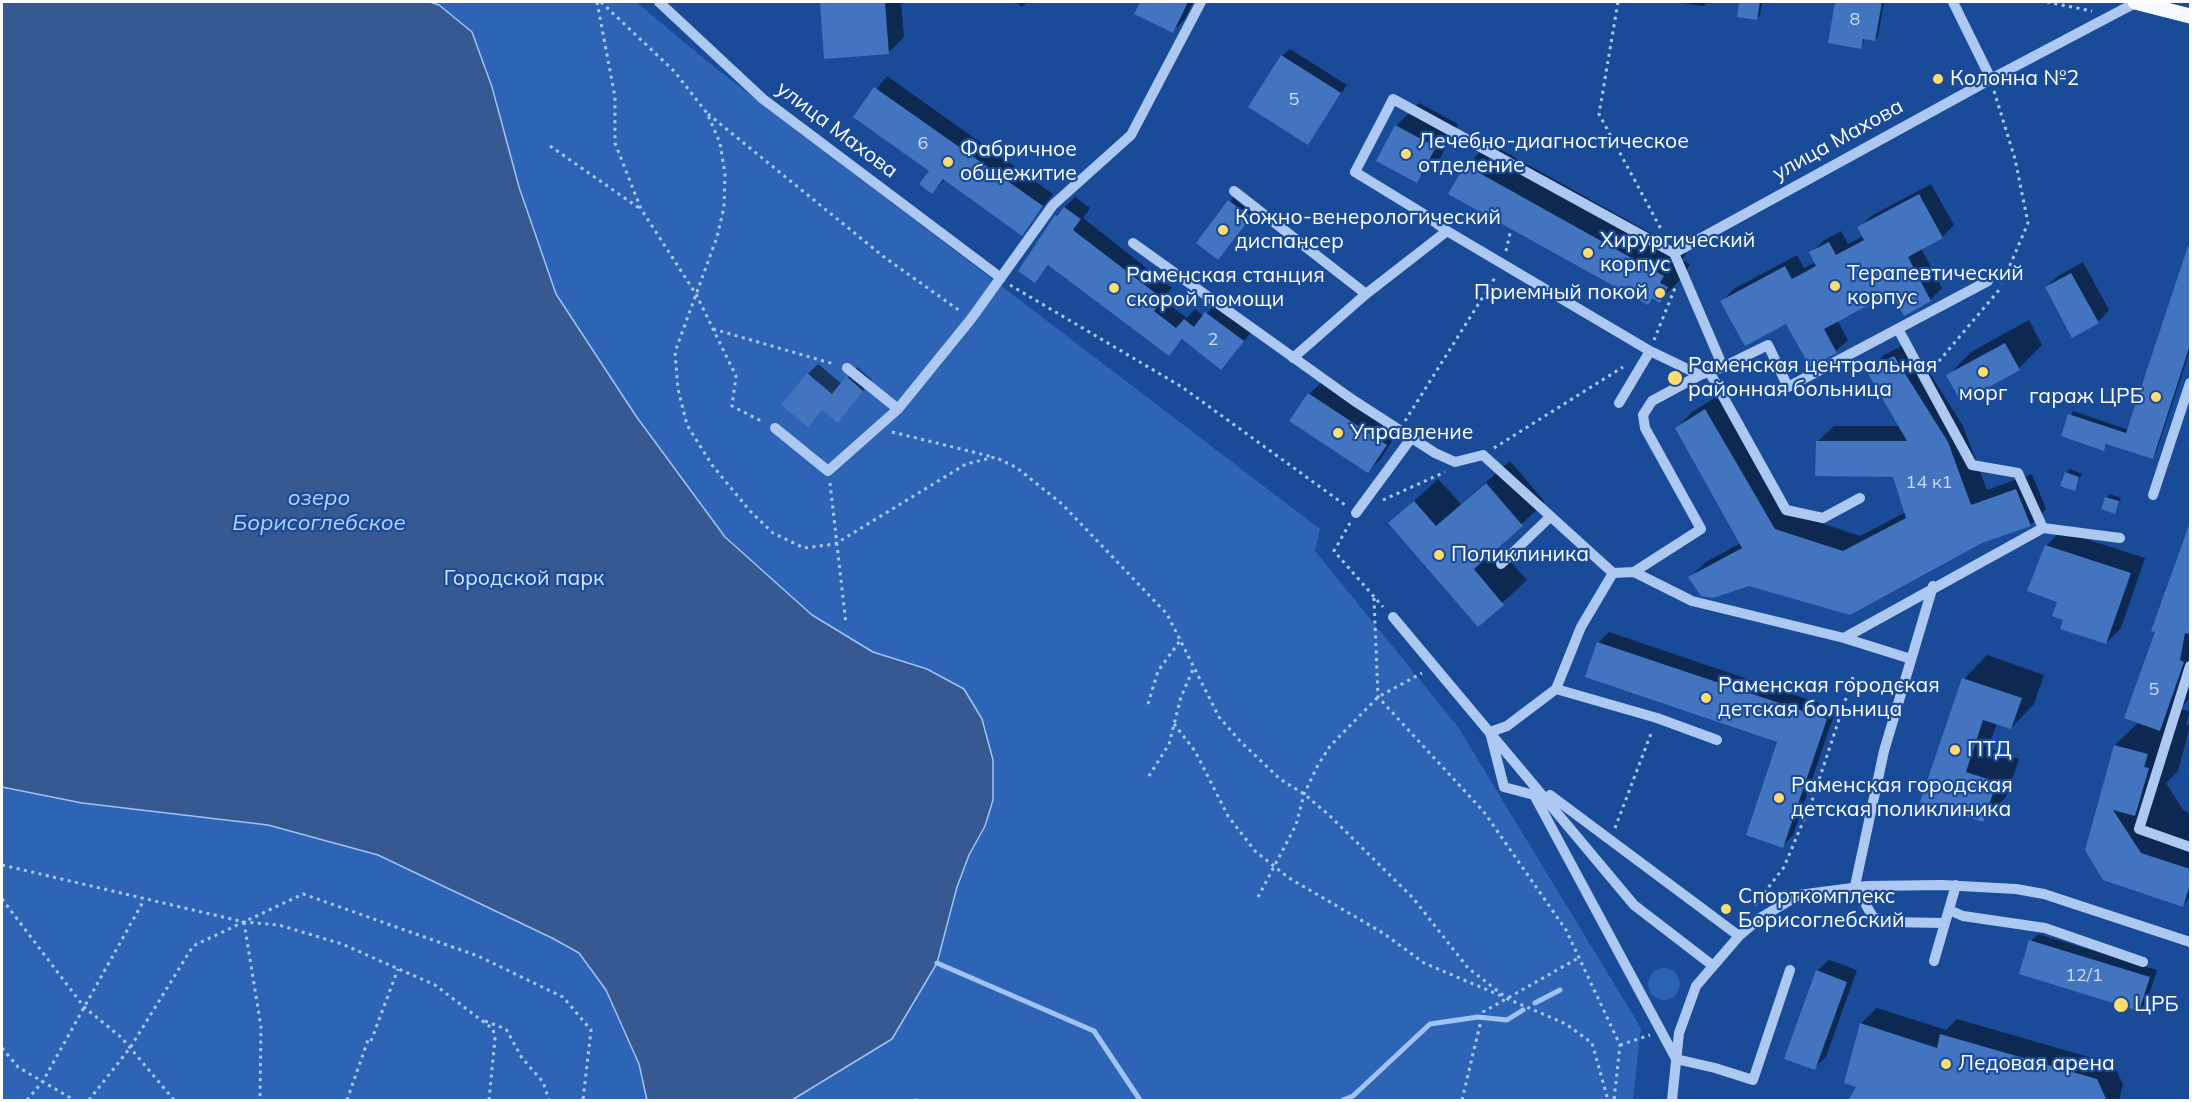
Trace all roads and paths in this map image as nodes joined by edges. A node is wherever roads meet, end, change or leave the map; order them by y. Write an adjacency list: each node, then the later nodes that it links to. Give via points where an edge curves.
1 (599, 2): 14 (path, via 674,70); 17 (path, via 615,97 615,143)
2 (659, 2): 24 (street, улица Махова, via 763,99)
3 (1201, 2): 24 (street, via 1131,135 1053,205)
4 (1618, 2): 21 (path, via 1599,114)
5 (1953, 2): 10 (street)
6 (2047, 2): 8 (path)
7 (2136, 2): 8 (street, улица Махова); 9 (main road)
8 (2112, 15): 10 (street, улица Махова)
9 (2190, 16)
10 (1991, 79): 21 (street, улица Махова)
11 (2005, 86): 12 (path)
12 (1994, 91): 13 (path); 36 (path, via 2016,159 2028,223 1997,294)
13 (1984, 97)
14 (707, 113): 26 (path, via 720,143 725,174 724,207); 28 (path, via 884,257)
15 (550, 146): 17 (path)
16 (1234, 190): 27 (street)
17 (641, 209): 26 (path)
18 (1511, 229): 22 (path)
19 (1446, 231): 21 (street, via 1355,172 1393,99); 22 (street); 27 (street)
20 (1133, 243): 32 (street)
21 (1674, 253): 23 (street)
22 (1503, 265): 31 (street); 41 (path)
23 (1682, 271): 31 (path); 33 (street)
24 (1001, 278): 28 (street); 50 (path, via 1182,387)
25 (1988, 281): 30 (street)
26 (696, 294): 29 (path); 54 (path, via 675,352 678,389 687,425 712,465 750,512 773,533 804,548)
27 (1366, 294): 32 (street)
28 (971, 319): 39 (street)
29 (712, 328): 34 (path); 40 (path, via 736,376 732,406)
30 (1898, 329): 33 (street, via 1788,387 1768,345); 36 (street)
31 (1650, 351): 35 (street); 38 (street); 44 (path)
32 (1293, 358): 41 (street)
33 (1723, 367): 35 (street)
34 (847, 368): 39 (street)
35 (1705, 374): 49 (street, via 1786,510 1824,518); 56 (street, via 1652,401 1643,415 1645,428 1701,529)
36 (1925, 378): 52 (street, via 1972,465 2018,472)
37 (2190, 383): 48 (street)
38 (1619, 403)
39 (898, 409): 47 (street)
40 (775, 428): 47 (street)
41 (1400, 430): 43 (street)
42 (891, 432): 45 (path)
43 (1412, 437): 44 (street, via 1455,462); 50 (street)
44 (1483, 455): 51 (street)
45 (995, 457): 54 (path, via 966,464); 62 (path, via 1017,468 1062,504 1167,614)
46 (1451, 470): 50 (path)
47 (828, 471): 54 (path)
48 (2153, 495)
49 (1860, 498)
50 (1356, 513): 59 (path, via 1334,551)
51 (1549, 518): 55 (street); 57 (street)
52 (2043, 528): 53 (street); 58 (street)
53 (2120, 538)
54 (835, 544): 61 (path)
55 (1501, 564)
56 (1634, 572): 57 (street); 63 (street, via 1692,600)
57 (1613, 573): 69 (street, via 1581,627)
58 (1933, 586): 63 (street); 64 (street)
59 (1374, 598): 60 (path); 70 (path)
60 (1392, 617): 65 (street)
61 (846, 624)
62 (1182, 638): 67 (path); 71 (path, via 1158,671)
63 (1844, 638): 64 (street)
64 (1911, 659): 85 (street, via 1884,750)
65 (1434, 666): 70 (path); 74 (street)
66 (2190, 666): 80 (street, via 2139,829)
67 (1194, 667): 73 (path); 78 (path, via 1219,717 1280,779)
68 (1852, 677): 89 (path, via 1813,798 1784,867)
69 (1556, 688): 72 (street); 74 (street, via 1507,726)
70 (1378, 697): 78 (path, via 1330,746); 95 (path, via 1484,812 1566,930)
71 (1148, 704)
72 (1657, 718): 75 (street); 79 (path)
73 (1174, 724): 76 (path, via 1169,744); 82 (path, via 1195,751 1228,816 1255,851)
74 (1490, 732): 77 (street); 106 (street, via 1504,787 1534,795)
75 (1717, 740)
76 (1149, 776)
77 (1533, 782): 79 (street); 98 (street, via 1634,905)
78 (1304, 794): 82 (path, via 1296,825); 101 (path, via 1413,898 1468,968)
79 (1609, 842): 93 (street)
80 (2190, 847)
81 (2, 865): 88 (path)
82 (1275, 867): 86 (path); 101 (path, via 1383,933 1424,963)
83 (1867, 885): 84 (street); 85 (street); 92 (street, via 1866,905 1874,917 1886,922)
84 (1956, 885): 90 (street); 94 (street, via 2044,894)
85 (1855, 886): 93 (street, via 1799,895 1760,918)
86 (1258, 897)
87 (2, 899): 102 (path)
88 (144, 900): 91 (path); 102 (path)
89 (1754, 906)
90 (1949, 910): 92 (street); 97 (street, via 1963,916 2045,928)
91 (244, 922): 99 (path, via 279,926 342,944); 105 (path, via 193,946); 112 (path, via 261,1027); 116 (path, via 303,894 478,956 563,997 591,1030)
92 (1945, 924): 96 (street)
93 (1739, 936): 98 (street)
94 (2190, 942)
95 (1580, 957): 101 (path); 119 (path, via 1620,1045)
96 (1934, 961)
97 (2143, 962)
98 (1712, 965): 106 (street, via 1696,986 1687,1007)
99 (398, 969): 103 (path, via 435,985); 113 (path)
100 (1790, 970): 106 (street, via 1753,1080)
101 (1508, 999): 117 (path, via 1483,1012); 118 (path, via 1566,1024 1592,1043)
102 (84, 1007): 105 (path); 107 (path)
103 (481, 1019): 114 (path, via 493,1029 495,1039); 115 (path, via 506,1029 522,1058 543,1082)
104 (2, 1048): 107 (path, via 18,1067)
105 (130, 1048): 110 (path); 111 (path)
106 (1676, 1059): 120 (street)
107 (44, 1081): 108 (path); 109 (path)
108 (27, 1101)
109 (74, 1101)
110 (89, 1101)
111 (174, 1101)
112 (260, 1101)
113 (347, 1101)
114 (489, 1101)
115 (549, 1101)
116 (583, 1101)
117 (1462, 1101)
118 (1608, 1101)
119 (1614, 1101)
120 (1672, 1101)

